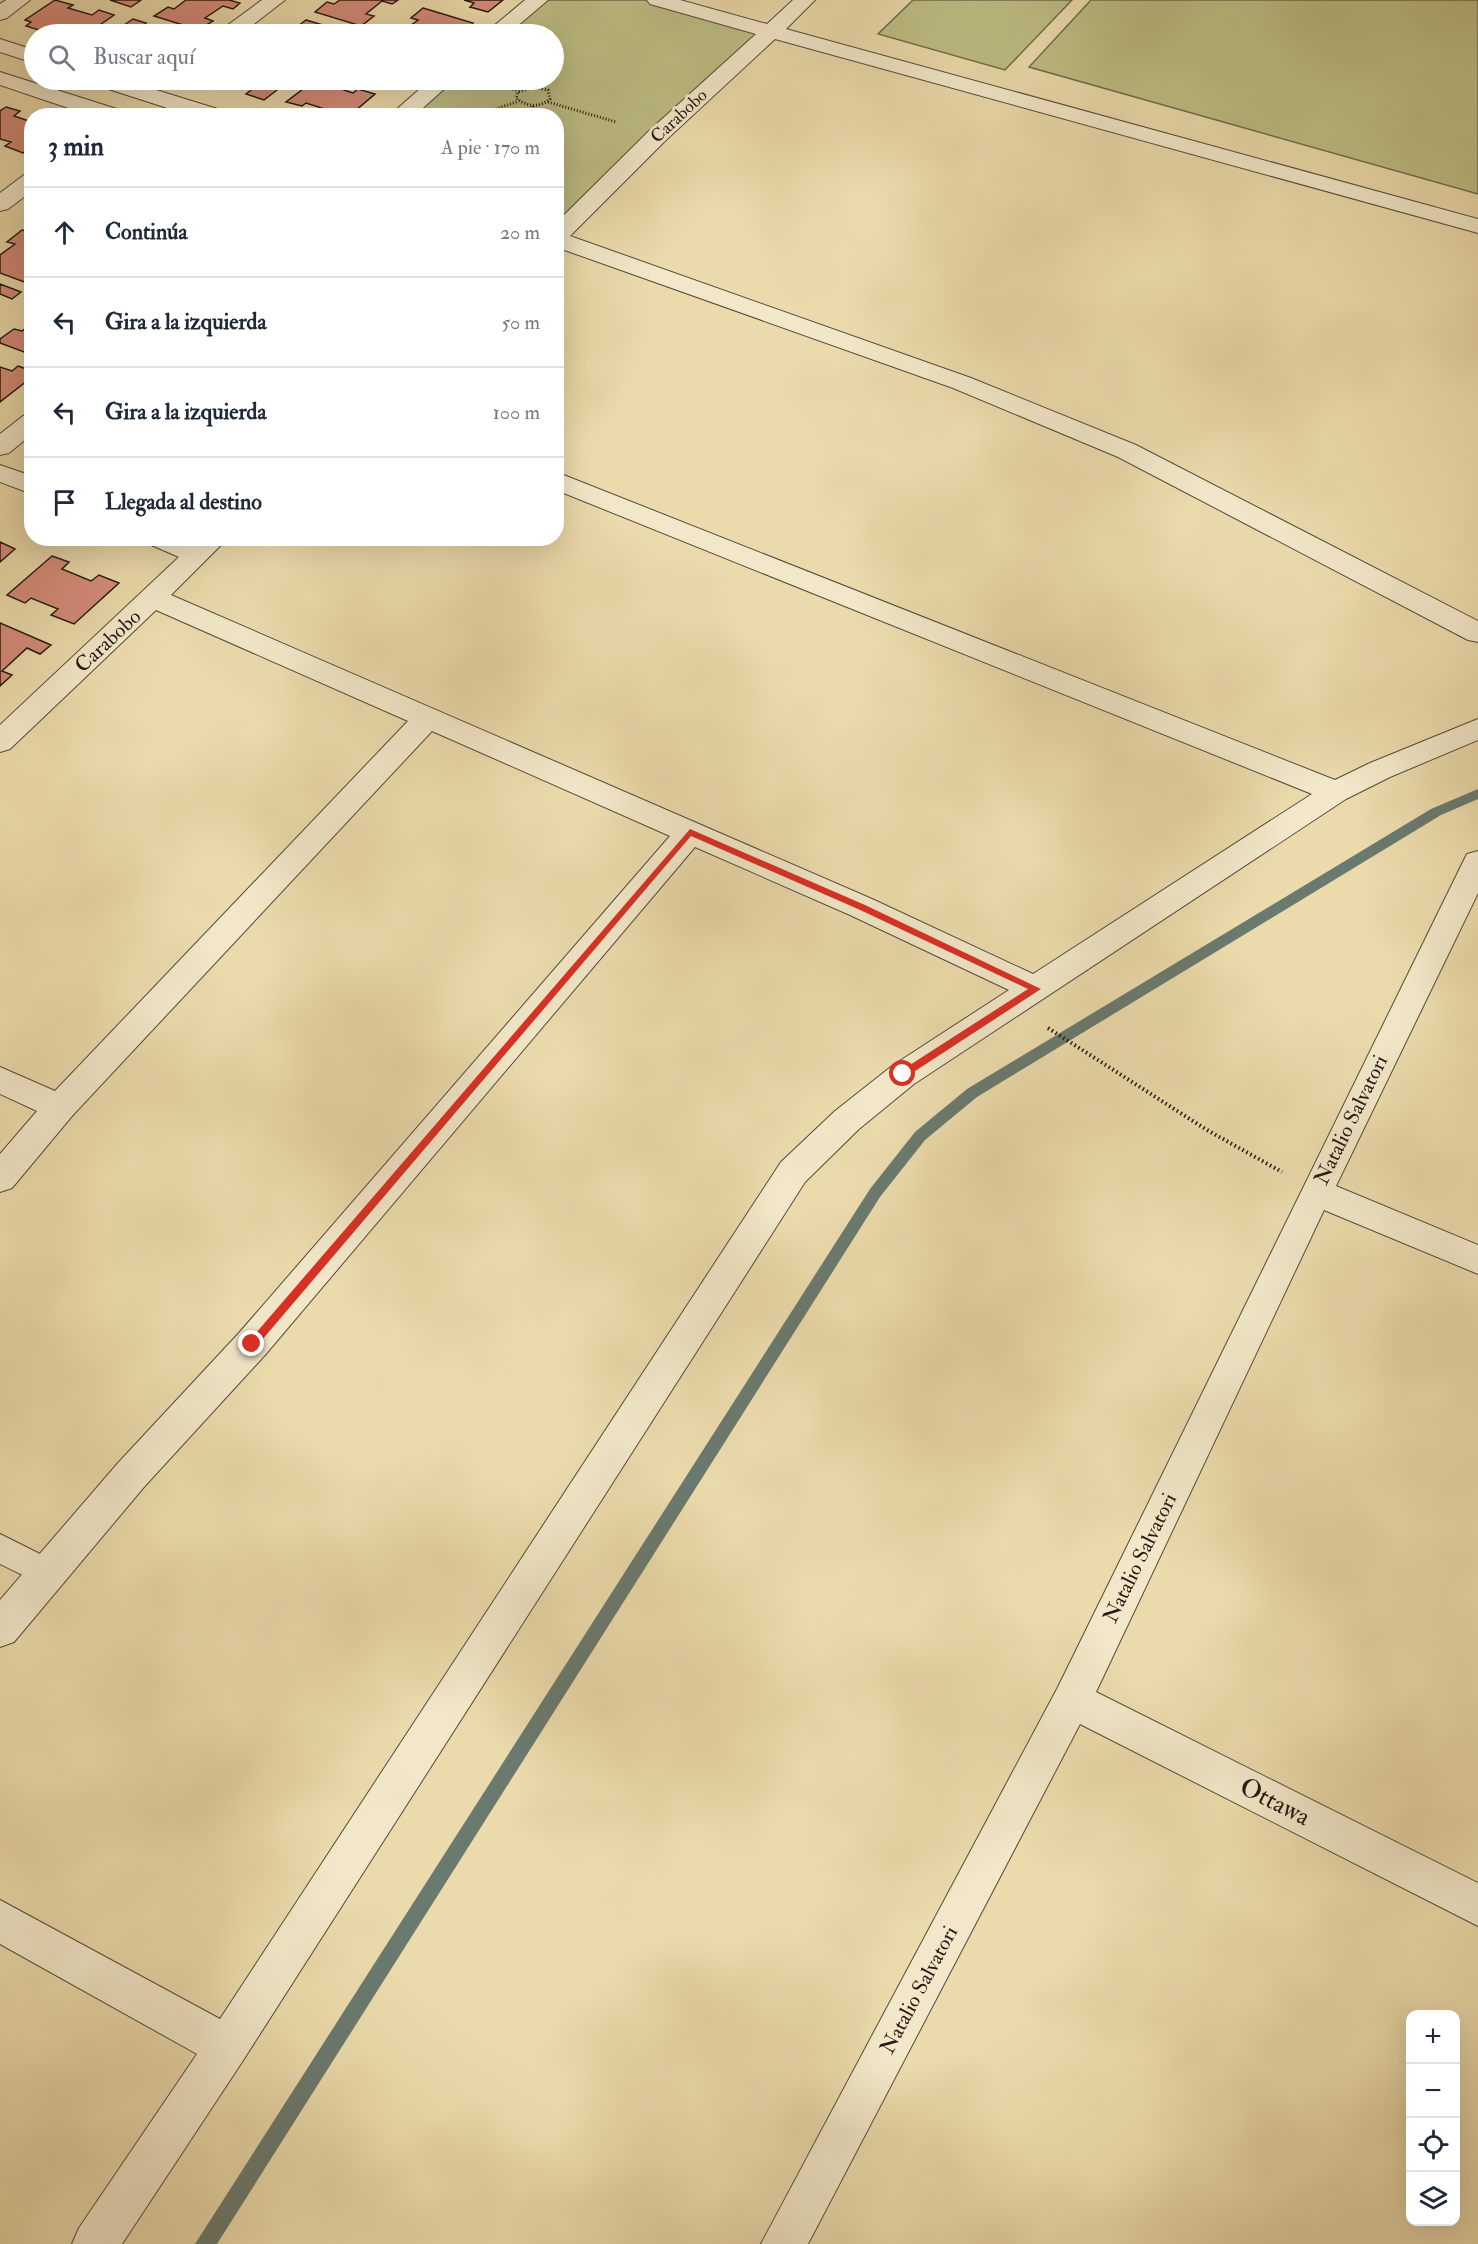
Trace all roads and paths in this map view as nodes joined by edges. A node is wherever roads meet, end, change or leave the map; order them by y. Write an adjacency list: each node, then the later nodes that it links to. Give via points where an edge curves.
1 (20, 0): 6 (street)
2 (275, 0): 7 (street)
3 (538, 0): 8 (street)
4 (657, 0): 9 (street)
5 (805, 0): 9 (street, Carabobo)
6 (0, 14)
7 (242, 24)
8 (508, 24)
9 (771, 33): 31 (street, Carabobo); 34 (street)
10 (0, 45): 11 (street)
11 (24, 53)
12 (0, 78): 13 (street)
13 (24, 86)
14 (37, 90): 26 (street)
15 (135, 90): 22 (street)
16 (152, 90): 22 (street)
17 (430, 90): 29 (street)
18 (517, 90): 21 (path)
19 (523, 90): 21 (path)
20 (547, 90): 24 (path, via 552,96)
21 (520, 91): 23 (path, via 516,95)
22 (147, 94): 27 (street); 28 (street)
23 (519, 101): 25 (path); 30 (path)
24 (548, 102): 25 (path); 31 (path)
25 (533, 106)
26 (92, 108)
27 (127, 108)
28 (191, 108)
29 (409, 108)
30 (499, 108)
31 (658, 135): 35 (street, Carabobo)
32 (24, 186): 33 (street)
33 (0, 204)
34 (1478, 226)
35 (564, 227)
36 (564, 234): 44 (street, via 962,383 1127,451)
37 (24, 428): 38 (street)
38 (0, 447)
39 (0, 473): 40 (street)
40 (24, 483)
41 (564, 483): 48 (street)
42 (206, 547): 43 (street, Carabobo)
43 (153, 598): 45 (street); 47 (street, Carabobo)
44 (1478, 633)
45 (429, 717): 49 (street); 53 (street)
46 (1477, 730): 48 (street)
47 (0, 742)
48 (1336, 792): 51 (street)
49 (690, 832): 51 (street, via 861,907); 58 (street, via 252,1344)
50 (1478, 862): 55 (street, Natalio Salvatori)
51 (1038, 1006): 55 (path, via 1094,1059); 63 (street, via 903,1074 793,1172)
52 (0, 1080): 53 (street)
53 (60, 1107): 54 (street)
54 (0, 1178)
55 (1316, 1192): 56 (street); 60 (street, Natalio Salvatori)
56 (1478, 1260)
57 (0, 1548): 58 (lane)
58 (47, 1573): 59 (street)
59 (0, 1629)
60 (1072, 1700): 61 (street, Ottawa); 65 (street, Natalio Salvatori)
61 (1478, 1905)
62 (0, 1921): 63 (street)
63 (227, 2047): 64 (street)
64 (95, 2244)
65 (784, 2244)

